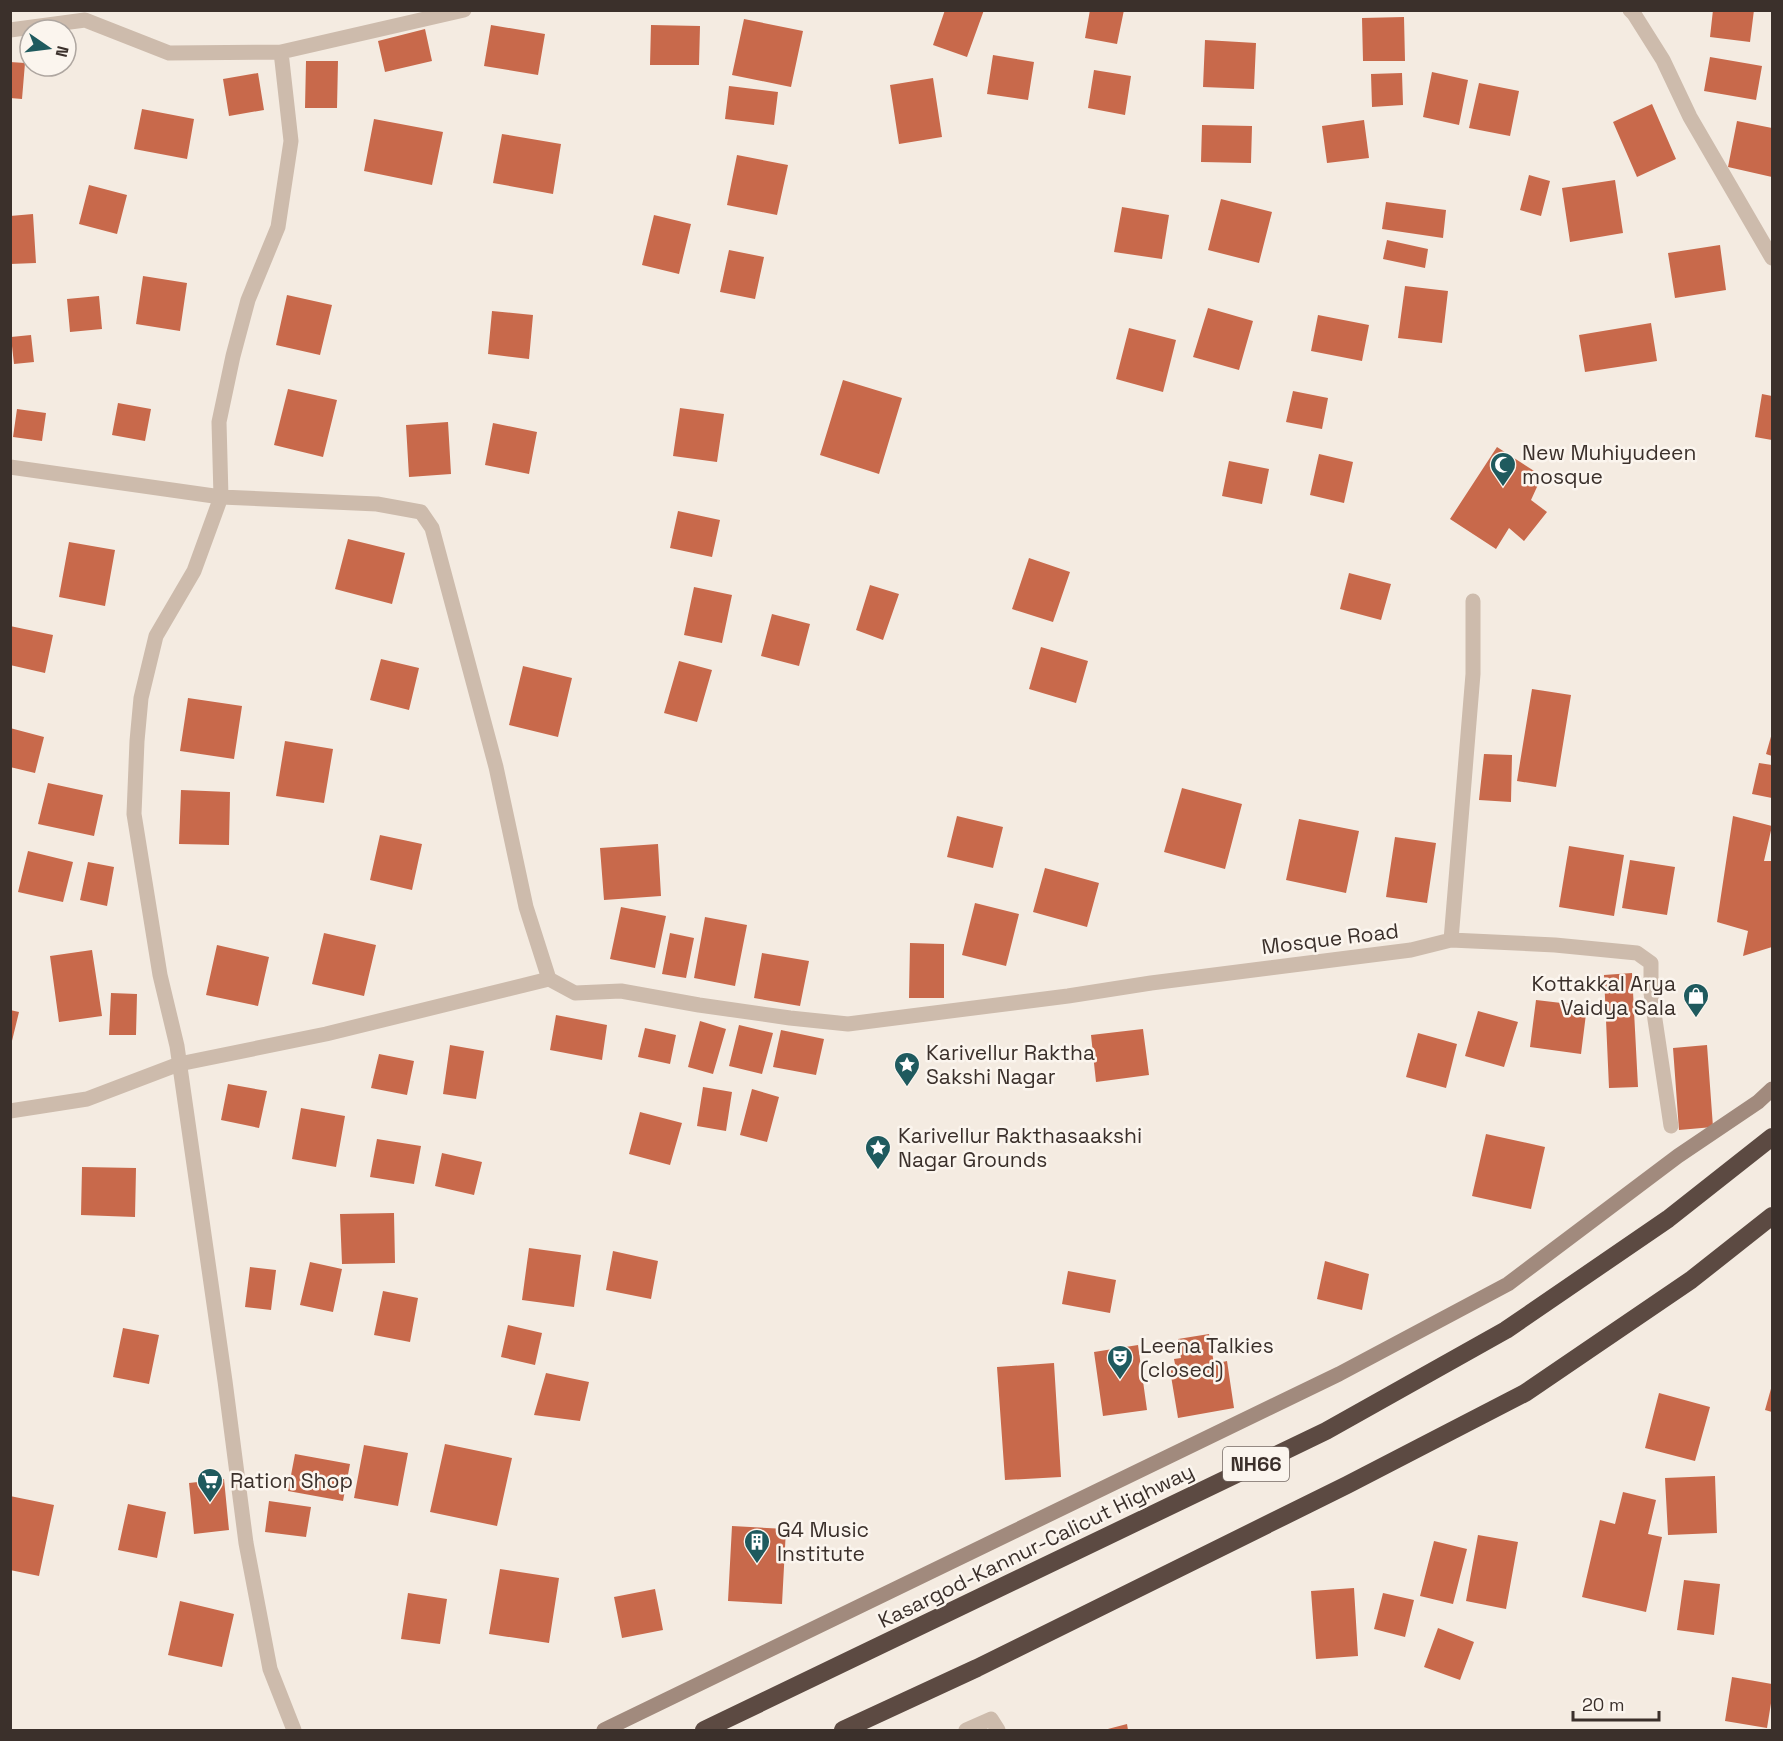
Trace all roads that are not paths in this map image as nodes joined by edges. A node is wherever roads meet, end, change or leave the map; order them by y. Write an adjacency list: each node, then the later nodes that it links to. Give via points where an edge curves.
1 (464, 10): 4 (street)
2 (1630, 10): 5 (street, via 1663,60 1690,117)
3 (10, 30): 4 (street, via 85,20 170,53)
4 (281, 52): 7 (street, via 291,141 278,227 248,300 219,422)
5 (1773, 258)
6 (10, 467): 7 (street)
7 (221, 498): 10 (street, via 377,504 421,512 432,528 496,767 526,907); 11 (street, via 194,571 156,636 141,698 137,741 134,814 160,975)
8 (1473, 601): 9 (street, via 1473,674)
9 (1451, 940): 10 (street, Mosque Road, via 1411,950 848,1024 621,991 574,993); 14 (street, Mosque Road, via 1637,952 1651,963 1651,993)
10 (549, 979): 11 (street, via 326,1034)
11 (180, 1064): 13 (street, via 87,1099); 17 (street, via 246,1543 270,1669)
12 (1773, 1089): 18 (street, via 1508,1284 1339,1374)
13 (10, 1111)
14 (1671, 1126)
15 (1773, 1137): 19 (highway, Kasargod-Kannur-Calicut Highway / NH66, via 1668,1219 1506,1330 1326,1431)
16 (1773, 1216): 20 (highway, NH66, via 1691,1280 1525,1393 1347,1485)
17 (294, 1731)
18 (604, 1731)
19 (704, 1731)
20 (843, 1731)
21 (966, 1731): 22 (street, via 991,1719)
22 (998, 1731)

